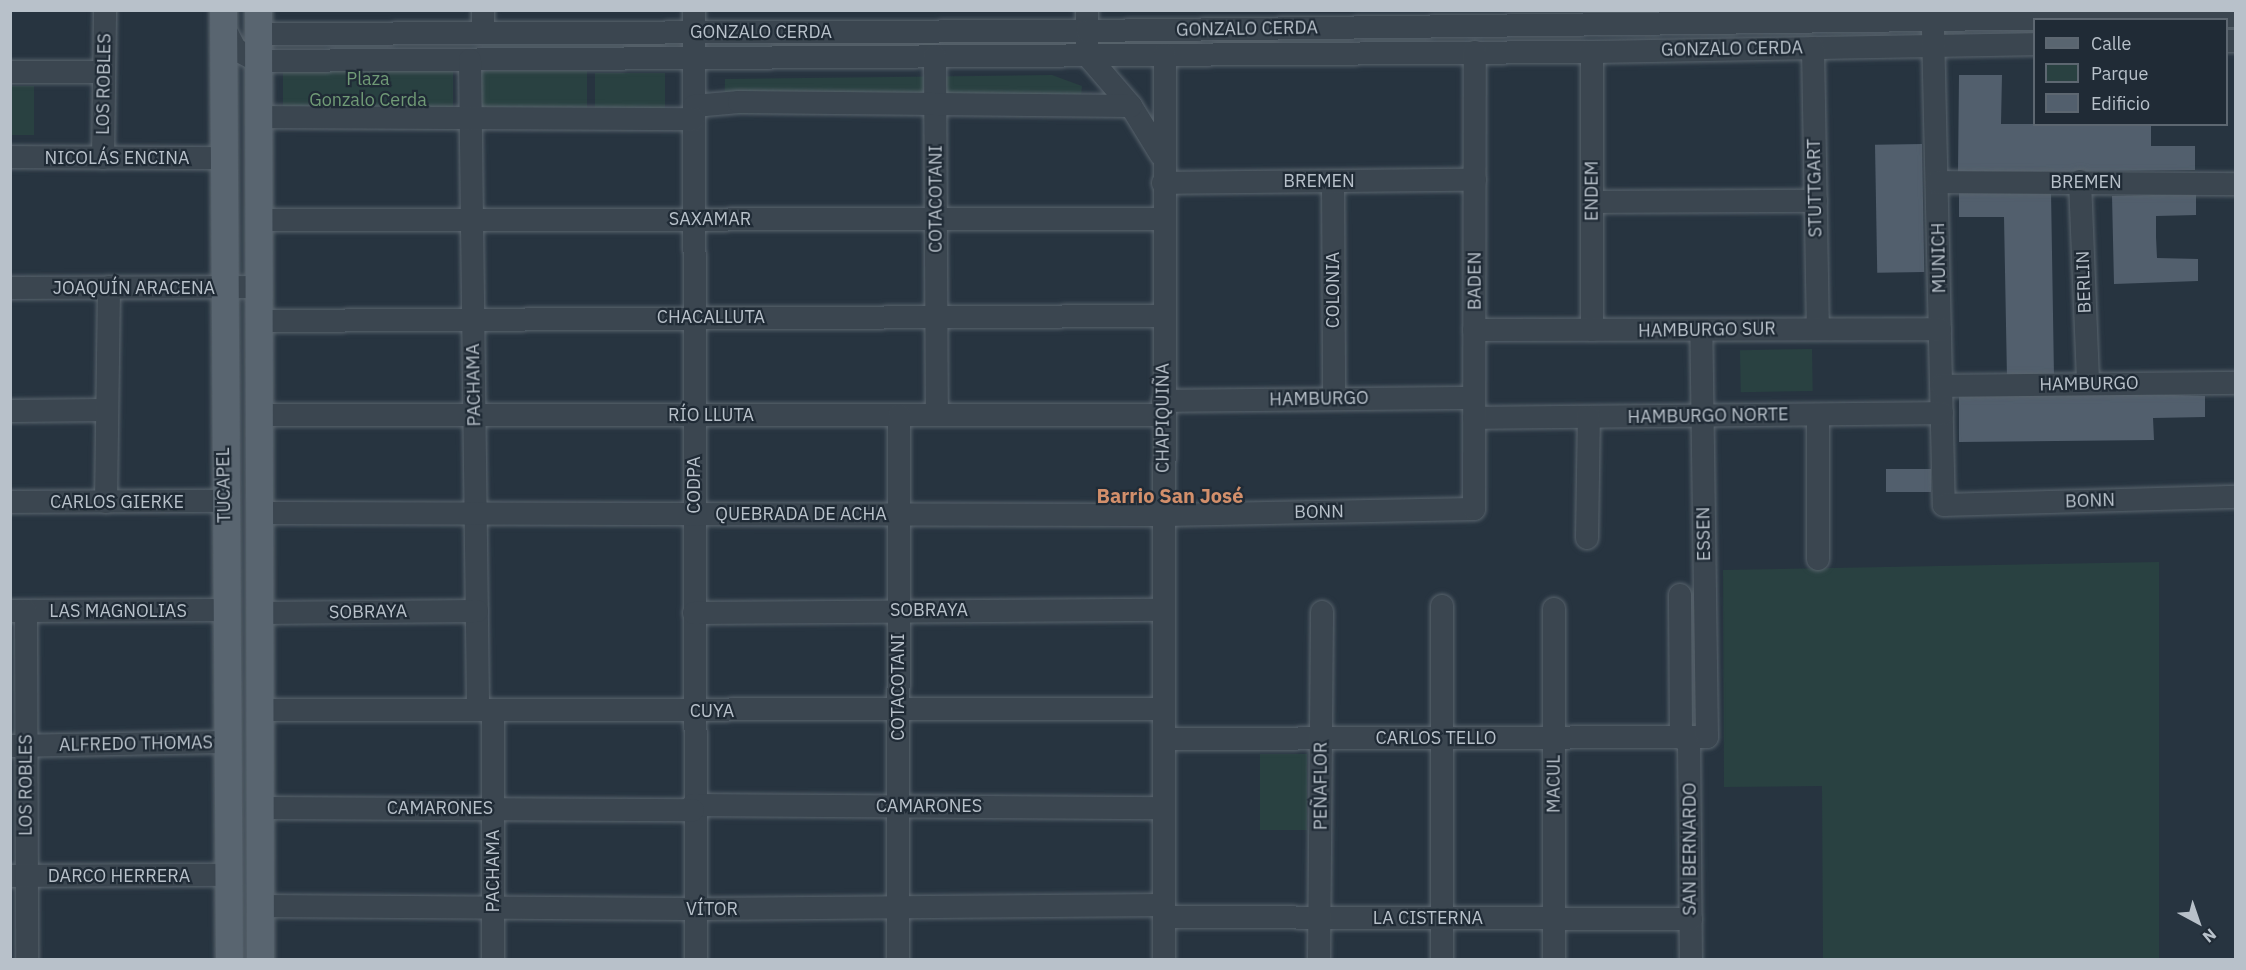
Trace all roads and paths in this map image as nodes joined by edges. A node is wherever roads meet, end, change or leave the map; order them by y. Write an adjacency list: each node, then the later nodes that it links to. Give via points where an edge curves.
1 (105, 10): 28 (street, LOS ROBLES)
2 (1933, 15): 3 (street, GONZALO CERDA); 4 (street, GONZALO CERDA); 16 (street, MUNICH)
3 (1807, 16): 5 (street, GONZALO CERDA)
4 (2235, 16)
5 (1669, 17): 7 (street, GONZALO CERDA); 18 (street)
6 (223, 18): 26 (street, via 235,49); 36 (main road, TUCAPEL)
7 (1533, 18): 9 (street, GONZALO CERDA)
8 (1340, 19): 9 (street, GONZALO CERDA); 12 (street, GONZALO CERDA)
9 (1407, 19)
10 (694, 21): 11 (street, GONZALO CERDA); 14 (street, GONZALO CERDA); 24 (street, CODPA)
11 (916, 21): 12 (street, GONZALO CERDA)
12 (1087, 21): 21 (street)
13 (258, 22): 14 (street, GONZALO CERDA); 26 (main road, TUCAPEL)
14 (483, 22)
15 (2033, 44): 16 (street, GONZALO CERDA)
16 (1934, 45): 17 (street, GONZALO CERDA); 41 (street, MUNICH)
17 (1813, 48): 18 (street, GONZALO CERDA); 44 (street, STUTTGART)
18 (1670, 51): 20 (street, GONZALO CERDA)
19 (1475, 52): 20 (street, GONZALO CERDA); 22 (street, GONZALO CERDA); 38 (street, BADEN)
20 (1592, 52): 45 (street, ENDEM)
21 (1087, 55): 22 (street, GONZALO CERDA); 23 (street, GONZALO CERDA); 30 (street)
22 (1165, 55): 37 (street, CHAPIQUIÑA)
23 (935, 56): 24 (street, GONZALO CERDA); 29 (street, COTACOTANI)
24 (694, 58): 25 (street, GONZALO CERDA); 31 (street, CODPA)
25 (470, 60): 26 (street, GONZALO CERDA); 33 (street, PACHAMA)
26 (258, 61): 32 (main road, TUCAPEL)
27 (10, 72): 28 (street)
28 (104, 72): 35 (street, LOS ROBLES)
29 (936, 105): 30 (street); 31 (street, via 739,102); 47 (street, COTACOTANI)
30 (1131, 106): 37 (street)
31 (694, 113): 33 (street); 46 (street, CODPA)
32 (258, 117): 33 (street); 49 (main road, TUCAPEL)
33 (471, 117): 50 (street, PACHAMA)
34 (10, 157): 35 (street, NICOLÁS ENCINA)
35 (103, 158): 36 (street, NICOLÁS ENCINA)
36 (223, 158): 54 (main road, TUCAPEL)
37 (1163, 159): 42 (street, CHAPIQUIÑA)
38 (1475, 180): 39 (street, BREMEN); 62 (street, BADEN)
39 (1333, 181): 42 (street, BREMEN); 68 (street, COLONIA)
40 (2080, 181): 41 (street, BREMEN); 43 (street, BREMEN); 66 (street, BERLIN)
41 (1937, 182): 61 (street, MUNICH)
42 (1163, 183): 48 (street, CHAPIQUIÑA)
43 (2235, 184)
44 (1816, 201): 45 (street); 60 (street, STUTTGART)
45 (1592, 202): 63 (street, ENDEM)
46 (694, 219): 47 (street, SAXAMAR); 50 (street, SAXAMAR); 57 (street, CODPA)
47 (937, 219): 48 (street, SAXAMAR); 55 (street, COTACOTANI)
48 (1163, 219): 56 (street, CHAPIQUIÑA)
49 (258, 220): 50 (street, SAXAMAR); 52 (main road, TUCAPEL)
50 (472, 220): 58 (street, PACHAMA)
51 (109, 287): 53 (street, JOAQUÍN ARACENA); 54 (street, JOAQUÍN ARACENA); 71 (street)
52 (258, 287): 54 (street, JOAQUÍN ARACENA); 59 (main road, TUCAPEL)
53 (10, 288)
54 (222, 288): 83 (main road, TUCAPEL)
55 (937, 316): 56 (street, CHACALLUTA); 57 (street, CHACALLUTA); 78 (street, COTACOTANI)
56 (1163, 316): 69 (street, CHAPIQUIÑA)
57 (694, 317): 58 (street, CHACALLUTA); 76 (street, CODPA)
58 (473, 319): 59 (street, CHACALLUTA); 75 (street, PACHAMA)
59 (258, 321): 74 (main road, TUCAPEL)
60 (1818, 328): 61 (street, HAMBURGO SUR); 64 (street, HAMBURGO SUR)
61 (1940, 329): 67 (street, MUNICH)
62 (1474, 330): 63 (street, HAMBURGO SUR); 70 (street, BADEN)
63 (1592, 330): 64 (street, HAMBURGO SUR)
64 (1701, 330): 80 (street, ESSEN)
65 (2235, 383): 66 (street, HAMBURGO)
66 (2088, 384): 67 (street, HAMBURGO)
67 (1941, 386): 73 (street, MUNICH)
68 (1334, 399): 69 (street, HAMBURGO); 70 (street, HAMBURGO)
69 (1163, 408): 78 (street, RÍO LLUTA); 92 (street, CHAPIQUIÑA)
70 (1474, 408): 81 (street, HAMBURGO NORTE); 87 (street, BADEN)
71 (107, 410): 72 (street); 85 (street)
72 (10, 411)
73 (1942, 413): 79 (street, HAMBURGO NORTE); 86 (street, MUNICH)
74 (258, 415): 75 (street, RÍO LLUTA); 88 (main road, TUCAPEL)
75 (475, 415): 76 (street, RÍO LLUTA); 89 (street, PACHAMA)
76 (694, 415): 77 (street, RÍO LLUTA); 90 (street, CODPA)
77 (899, 415): 78 (street, RÍO LLUTA); 91 (street, COTACOTANI)
78 (937, 415)
79 (1818, 415): 80 (street, HAMBURGO NORTE); 94 (street)
80 (1702, 416): 81 (street, HAMBURGO NORTE); 113 (street, ESSEN)
81 (1589, 417): 93 (street)
82 (2235, 497): 86 (street, BONN)
83 (224, 501): 85 (street, CARLOS GIERKE); 99 (main road, TUCAPEL)
84 (10, 502): 85 (street, CARLOS GIERKE)
85 (106, 502)
86 (1944, 505)
87 (1474, 509): 92 (street, BONN)
88 (258, 513): 89 (street, QUEBRADA DE ACHA); 104 (main road, TUCAPEL)
89 (476, 513): 90 (street, QUEBRADA DE ACHA); 100 (street, PACHAMA)
90 (694, 514): 91 (street, QUEBRADA DE ACHA); 105 (street, CODPA)
91 (899, 515): 92 (street, QUEBRADA DE ACHA); 97 (street, COTACOTANI)
92 (1164, 515): 101 (street, CHAPIQUIÑA)
93 (1587, 538)
94 (1818, 559)
95 (1680, 595): 113 (street, SAN BERNARDO)
96 (1442, 606): 111 (street)
97 (898, 609): 101 (street, SOBRAYA); 105 (street, SOBRAYA); 109 (street, COTACOTANI)
98 (1554, 609): 112 (street, MACUL)
99 (225, 610): 102 (street, LAS MAGNOLIAS); 116 (main road, TUCAPEL)
100 (477, 610): 104 (street, SOBRAYA); 108 (street, PACHAMA)
101 (1164, 610): 106 (street, CHAPIQUIÑA)
102 (18, 611): 117 (street, LOS ROBLES)
103 (1322, 612): 115 (street, PEÑAFLOR)
104 (259, 613): 107 (main road, TUCAPEL)
105 (694, 613): 110 (street, CODPA)
106 (1164, 709): 109 (street, CUYA); 114 (street, CHAPIQUIÑA)
107 (259, 710): 108 (street, CUYA); 120 (main road, TUCAPEL)
108 (486, 710): 110 (street, CUYA); 121 (street, PACHAMA)
109 (898, 710): 110 (street, CUYA); 118 (street, COTACOTANI)
110 (693, 711): 119 (street, CODPA)
111 (1442, 738): 112 (street, CARLOS TELLO); 115 (street, CARLOS TELLO); 131 (street)
112 (1554, 738): 113 (street, CARLOS TELLO); 132 (street, MACUL)
113 (1692, 738): 133 (street, SAN BERNARDO)
114 (1164, 739): 115 (street, CARLOS TELLO); 122 (street, CHAPIQUIÑA)
115 (1321, 739): 130 (street, PEÑAFLOR)
116 (226, 742): 117 (street, ALFREDO THOMAS); 123 (main road, TUCAPEL)
117 (18, 746): 124 (street, LOS ROBLES)
118 (898, 806): 119 (street, CAMARONES); 122 (street, CAMARONES); 127 (street, COTACOTANI)
119 (693, 807): 121 (street, CAMARONES); 128 (street, CODPA)
120 (260, 808): 121 (street, CAMARONES); 125 (main road, TUCAPEL)
121 (494, 808): 126 (street, PACHAMA)
122 (1164, 808): 129 (street, CHAPIQUIÑA)
123 (228, 875): 124 (street, DARCO HERRERA); 135 (main road, TUCAPEL)
124 (18, 876): 134 (street, LOS ROBLES)
125 (260, 906): 126 (street, VÍTOR); 136 (main road, TUCAPEL)
126 (493, 907): 128 (street, VÍTOR); 137 (street, PACHAMA)
127 (898, 907): 128 (street, VÍTOR); 129 (street, VÍTOR); 139 (street, COTACOTANI)
128 (693, 909): 138 (street, CODPA)
129 (1164, 911): 130 (street, LA CISTERNA); 140 (street, CHAPIQUIÑA)
130 (1320, 917): 131 (street, LA CISTERNA); 141 (street, PEÑAFLOR)
131 (1442, 918): 132 (street, LA CISTERNA); 142 (street)
132 (1554, 918): 133 (street, LA CISTERNA); 143 (street, MACUL)
133 (1691, 918): 144 (street, SAN BERNARDO)
134 (27, 960)
135 (229, 960)
136 (260, 960)
137 (493, 960)
138 (696, 960)
139 (898, 960)
140 (1164, 960)
141 (1320, 960)
142 (1442, 960)
143 (1554, 960)
144 (1691, 960)

